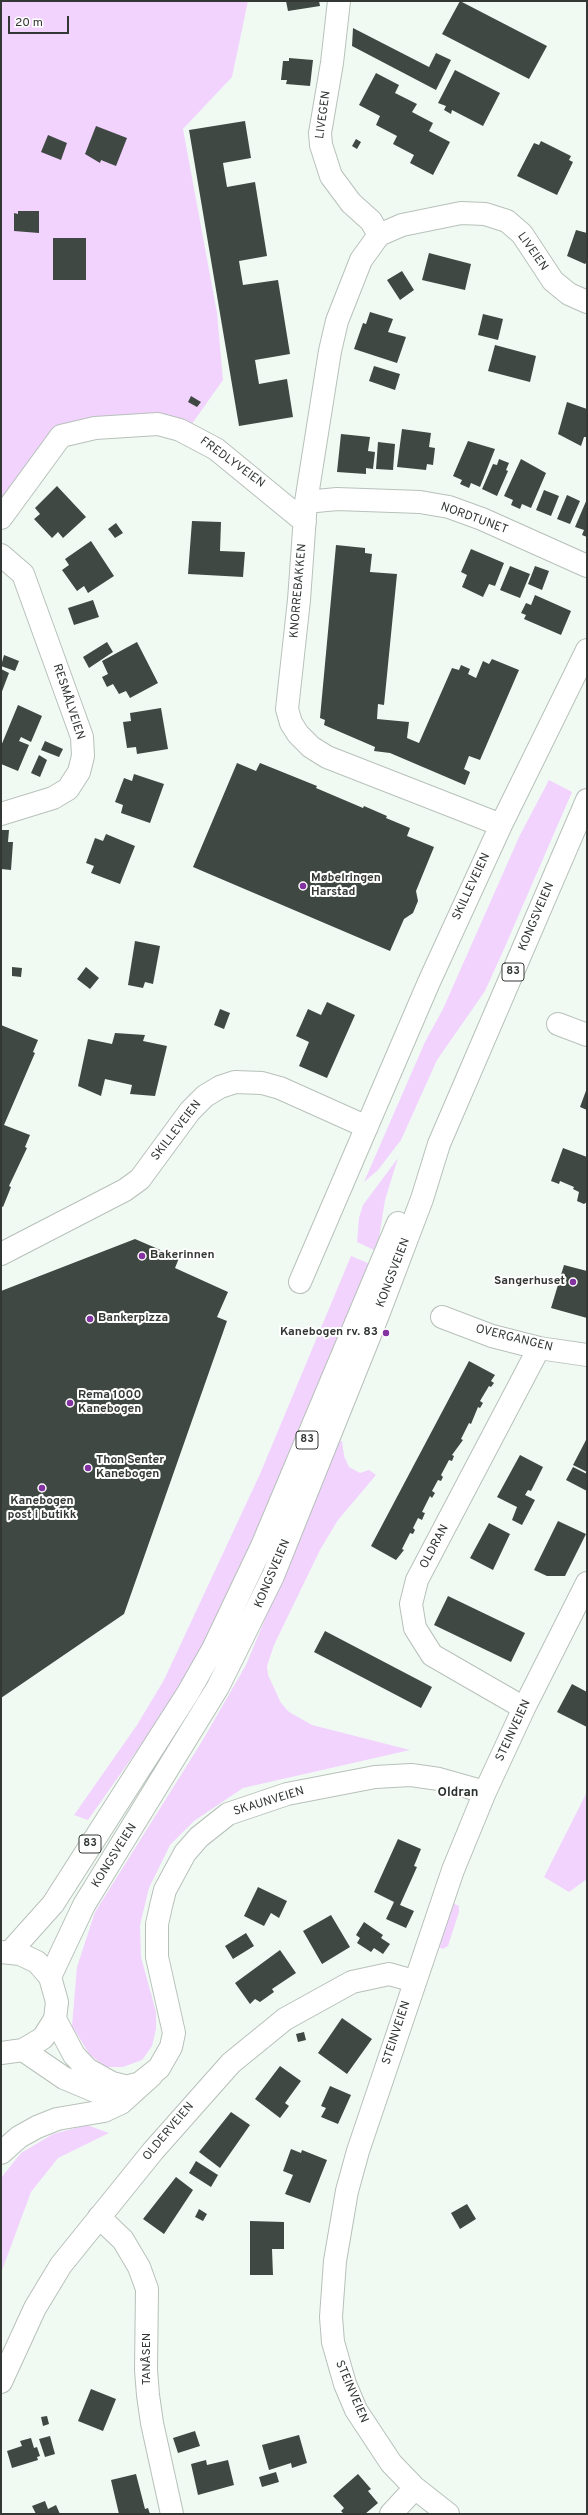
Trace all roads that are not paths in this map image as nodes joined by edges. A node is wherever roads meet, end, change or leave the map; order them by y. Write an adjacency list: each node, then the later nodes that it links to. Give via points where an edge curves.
1 (339, 1): 2 (main road, LIVEGEN, via 320,133 321,145 331,176 351,203 371,221)
2 (379, 235): 3 (main road, LIVEIEN, via 402,225 461,213 485,214 507,221 522,234 553,281 568,294); 4 (main road, KNORREBAKKEN, via 362,260 337,321)
3 (587, 302)
4 (305, 512): 5 (main road, FREDLYVEIEN, via 216,449 180,430 158,424 102,427 61,436); 7 (main road, NORDTUNET, via 338,499 420,502 448,507 482,519); 11 (main road, KNORREBAKKEN, via 299,600 287,709 291,723 311,747 327,757)
5 (1, 518)
6 (1, 555): 10 (main road, RESMÅLVEIEN, via 23,574 82,737 83,756 80,772 68,790 53,798)
7 (587, 566)
8 (587, 650): 11 (main road, SKILLEVEIEN)
9 (587, 800): 15 (main road, KONGSVEIEN / 83)
10 (1, 814)
11 (501, 825): 14 (main road, SKILLEVEIEN, via 429,982)
12 (558, 1024): 13 (main road)
13 (587, 1035)
14 (367, 1127): 16 (main road, SKILLEVEIEN, via 280,1088 262,1083 235,1082 205,1096 190,1111 140,1179 125,1190); 17 (main road, SKILLEVEIEN)
15 (439, 1144): 24 (main road, KONGSVEIEN / 83, via 408,1199 262,1546 213,1649 188,1693 52,1904); 25 (main road, KONGSVEIEN / 83, via 422,1199 381,1307 261,1602 233,1661 84,1906)
16 (1, 1254)
17 (300, 1282)
18 (442, 1317): 19 (main road, OVERGANGEN, via 492,1336)
19 (539, 1348): 20 (main road, OVERGANGEN); 22 (main road, OLDRAN, via 417,1580 411,1604 415,1628 432,1655)
20 (587, 1355)
21 (587, 1584): 22 (main road, STEINVEIEN)
22 (524, 1708): 23 (main road, STEINVEIEN)
23 (485, 1792): 26 (main road, STEINVEIEN); 29 (main road, SKAUNVEIEN, via 439,1779 411,1775 375,1777 288,1794 251,1805 215,1823 185,1853 169,1883 161,1906 157,1924 157,1957 174,2033 167,2056)
24 (5, 1952): 25 (main road, 83, via 29,1957)
25 (50, 1977): 27 (main road, 83, via 57,2002)
26 (414, 1981): 32 (main road, OLDERVEIEN, via 389,1974 352,1982 285,2019 231,2062); 34 (main road, STEINVEIEN, via 347,2191 335,2262 331,2317 336,2359 356,2410 391,2463)
27 (55, 2019): 28 (main road, 83, via 43,2038); 30 (main road, via 74,2055 87,2069 112,2083)
28 (9, 2055): 30 (main road, SKAUNVEIEN, via 95,2091)
29 (152, 2075): 30 (main road, SKAUNVEIEN, via 140,2083); 31 (main road, via 121,2104 104,2111 57,2119 37,2127 19,2137)
30 (127, 2087)
31 (1, 2153)
32 (99, 2217): 33 (main road, OLDERVEIEN, via 61,2265 35,2308); 35 (main road, TANÅSEN, via 123,2240 139,2267 147,2289 148,2394)
33 (1, 2382)
34 (414, 2488): 36 (main road); 37 (main road, STEINVEIEN)
35 (172, 2514)
36 (391, 2514)
37 (448, 2514)

